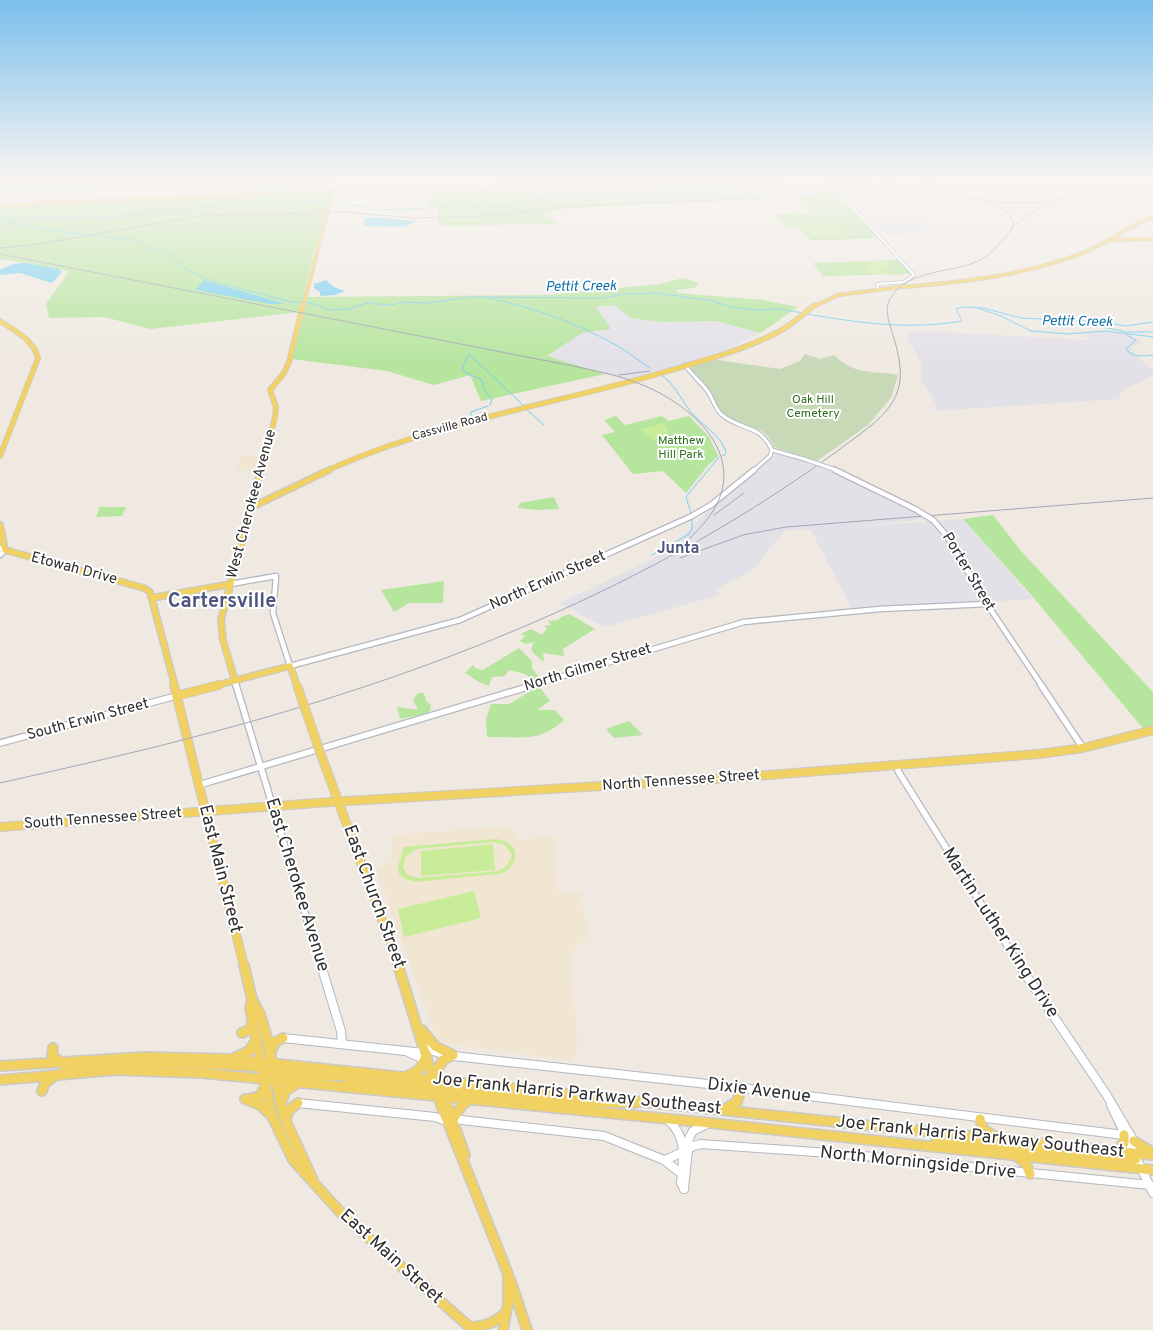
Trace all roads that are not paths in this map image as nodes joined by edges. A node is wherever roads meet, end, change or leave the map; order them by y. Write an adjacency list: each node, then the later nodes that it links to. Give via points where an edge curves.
1 (319, 242): 17 (main road, West Cherokee Avenue, via 288,364 270,390 276,411)
2 (884, 242): 7 (street, via 914,275 904,282)
3 (1105, 242): 4 (main road, Cassville Road)
4 (1051, 263): 5 (main road); 6 (main road, Cassville Road, via 977,279)
5 (1057, 267)
6 (908, 286): 7 (main road, Cassville Road); 7 (main road, Cassville Road)
7 (877, 288): 8 (main road, Cassville Road, via 836,296); 8 (main road, Cassville Road, via 832,294)
8 (810, 307): 9 (main road, Cassville Road)
9 (799, 316): 11 (main road, Cassville Road, via 777,333); 13 (main road, Cassville Road, via 774,333)
10 (0, 321): 16 (main road, via 35,347 37,359)
11 (753, 342): 12 (main road); 13 (main road, Cassville Road)
12 (761, 342)
13 (740, 347): 14 (main road, Cassville Road)
14 (686, 365): 15 (street, via 709,393 720,413 761,432); 17 (main road, Cassville Road, via 596,392 412,437)
15 (772, 450): 24 (street, Porter Street, bridge, via 833,469 933,520 946,535); 25 (street, North Erwin Street, via 767,459 703,510 512,597 452,623)
16 (0, 456)
17 (253, 503): 21 (main road, West Cherokee Avenue)
18 (0, 525): 19 (main road)
19 (1, 539): 20 (main road)
20 (2, 551): 22 (main road, Etowah Drive)
21 (231, 584): 23 (main road); 25 (street, via 276,576 272,613); 26 (main road, West Cherokee Avenue, via 220,628)
22 (149, 589): 23 (main road, East Main Street)
23 (152, 598): 27 (main road, East Main Street)
24 (986, 604): 31 (street, Porter Street); 33 (street, North Gilmer Street, via 880,609 746,621)
25 (290, 666): 26 (main road, North Erwin Street); 35 (main road, East Church Street, bridge)
26 (235, 680): 27 (main road, North Erwin Street); 28 (street, West Cherokee Avenue)
27 (176, 696): 30 (street, South Erwin Street); 34 (main road, East Main Street)
28 (249, 728): 33 (street, East Cherokee Avenue)
29 (1153, 730): 31 (main road, North Tennessee Street)
30 (0, 743)
31 (1083, 748): 32 (main road, North Tennessee Street)
32 (898, 765): 35 (main road, North Tennessee Street, via 616,786); 63 (street, Martin Luther King Drive, via 903,779 957,867)
33 (261, 766): 34 (street, North Gilmer Street); 36 (street, East Cherokee Avenue)
34 (199, 785): 37 (main road, East Main Street)
35 (338, 801): 36 (main road, North Tennessee Street); 40 (main road, East Church Street, via 392,944)
36 (273, 806): 37 (main road, North Tennessee Street); 44 (street, East Cherokee Avenue)
37 (206, 811): 38 (main road, South Tennessee Street); 39 (main road, East Main Street)
38 (0, 827)
39 (252, 999): 41 (main road, East Main Street); 43 (main road, East Main Street, via 250,1008)
40 (418, 1025): 46 (main road, East Church Street); 49 (main road, via 435,1046)
41 (266, 1034): 42 (main road); 48 (main road, East Main Street)
42 (283, 1038): 44 (street, Dixie Avenue); 48 (main road, via 273,1044)
43 (257, 1039): 50 (main road, via 249,1051); 54 (main road, East Main Street)
44 (342, 1043): 47 (street, Dixie Avenue)
45 (53, 1048): 51 (main road, via 52,1056)
46 (423, 1049): 47 (street, Dixie Avenue); 49 (street, Dixie Avenue); 60 (main road, East Church Street)
47 (403, 1050): 60 (street, via 421,1058)
48 (270, 1052): 53 (main road, East Main Street)
49 (453, 1055): 60 (main road, via 443,1060); 61 (street, Dixie Avenue)
50 (230, 1059): 51 (main road, Joe Frank Harris Parkway Southeast, via 151,1056); 54 (main road, Joe Frank Harris Parkway Southeast)
51 (59, 1061): 52 (main road, Joe Frank Harris Parkway Southeast)
52 (0, 1066)
53 (274, 1071): 54 (main road, Joe Frank Harris Parkway Southeast); 54 (main road); 57 (main road, Joe Frank Harris Parkway Southeast, via 334,1076 372,1073); 59 (main road, Joe Frank Harris Parkway Southeast); 65 (main road, East Main Street)
54 (264, 1073): 55 (main road, Joe Frank Harris Parkway Southeast, via 115,1070); 56 (main road, via 181,1062 138,1062 87,1066); 70 (main road, East Main Street); 70 (main road, via 260,1096 245,1099 260,1105)
55 (59, 1074): 56 (main road, Joe Frank Harris Parkway Southeast); 62 (main road, via 48,1080)
56 (47, 1075): 58 (main road, Joe Frank Harris Parkway Southeast)
57 (404, 1077): 60 (main road, Joe Frank Harris Parkway Southeast); 60 (main road, via 415,1072)
58 (0, 1080)
59 (303, 1082): 60 (main road, Joe Frank Harris Parkway Southeast, via 333,1086); 65 (main road, via 287,1089)
60 (436, 1083): 64 (main road, Joe Frank Harris Parkway Southeast); 66 (main road, Joe Frank Harris Parkway Southeast, via 454,1082); 66 (main road, via 558,1102); 68 (main road, East Church Street); 74 (main road, East Church Street)
61 (741, 1088): 69 (main road, via 737,1103); 73 (street, Dixie Avenue)
62 (42, 1091)
63 (1108, 1098): 77 (street, Martin Luther King Drive); 79 (street, Martin Luther King Drive)
64 (470, 1100): 72 (main road, Joe Frank Harris Parkway Southeast); 74 (main road)
65 (282, 1101): 67 (main road); 75 (main road, East Main Street)
66 (651, 1102): 69 (main road, Joe Frank Harris Parkway Southeast)
67 (298, 1103): 71 (street); 75 (main road, via 289,1110)
68 (443, 1109): 71 (street); 74 (main road, East Church Street)
69 (724, 1110): 78 (main road, Joe Frank Harris Parkway Southeast)
70 (272, 1116): 90 (main road, East Main Street, via 293,1160)
71 (435, 1117): 74 (street)
72 (664, 1118): 76 (main road, Joe Frank Harris Parkway Southeast); 81 (street, via 682,1134)
73 (980, 1118): 77 (street, Dixie Avenue); 78 (main road, via 983,1129)
74 (451, 1120): 86 (street, via 604,1136); 92 (main road, East Church Street)
75 (287, 1123): 90 (main road, East Main Street)
76 (710, 1123): 80 (main road, Joe Frank Harris Parkway Southeast); 81 (street, via 693,1131)
77 (1124, 1134): 82 (main road, via 1124,1143); 85 (street, Martin Luther King Drive)
78 (1001, 1139): 82 (main road, Joe Frank Harris Parkway Southeast)
79 (1134, 1141): 83 (main road); 85 (street, Martin Luther King Drive)
80 (919, 1145): 84 (main road, Joe Frank Harris Parkway Southeast); 85 (main road, via 983,1144)
81 (685, 1151): 86 (street, North Morningside Drive); 88 (street); 88 (street, via 684,1188); 89 (street, North Morningside Drive, via 701,1144 863,1156)
82 (1117, 1152): 85 (main road, Joe Frank Harris Parkway Southeast)
83 (1153, 1154): 85 (main road, Joe Frank Harris Parkway Southeast)
84 (1016, 1155): 87 (main road, Joe Frank Harris Parkway Southeast); 89 (main road, via 1026,1164)
85 (1137, 1156): 87 (street, Martin Luther King Drive)
86 (664, 1160): 88 (street)
87 (1148, 1170): 91 (street, Martin Luther King Drive)
88 (682, 1174)
89 (1030, 1174): 91 (street, North Morningside Drive)
90 (313, 1180): 94 (main road, East Main Street, via 342,1214)
91 (1151, 1189)
92 (508, 1274): 93 (main road, East Church Street); 96 (main road)
93 (507, 1311): 94 (main road, via 496,1322); 95 (main road, East Church Street)
94 (471, 1329)
95 (503, 1330)
96 (527, 1330)

